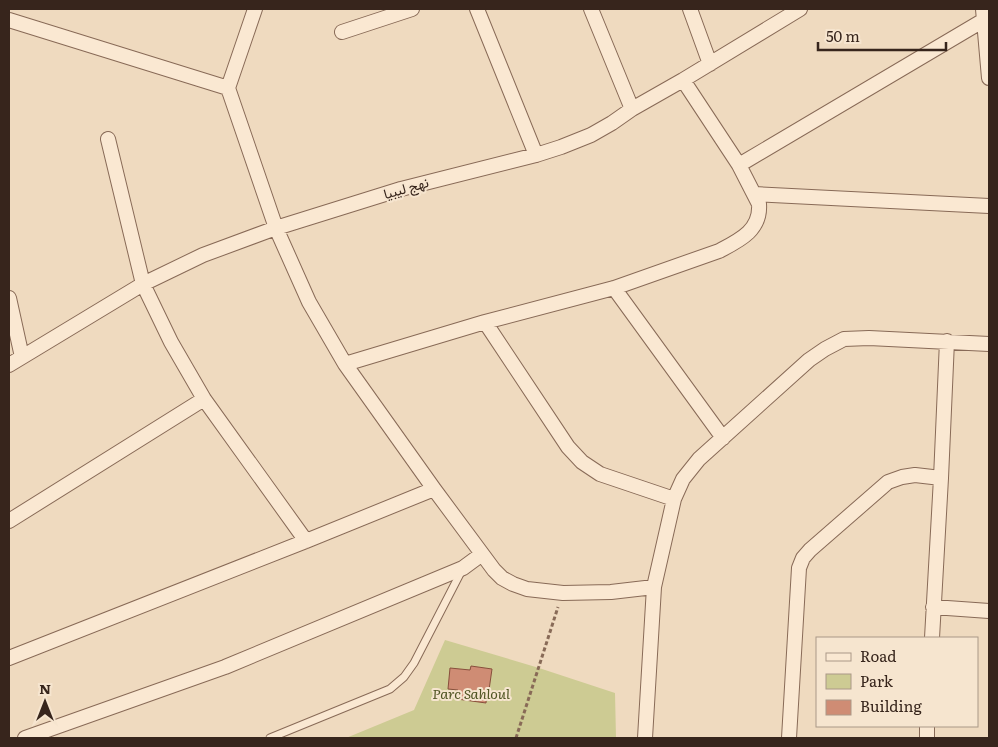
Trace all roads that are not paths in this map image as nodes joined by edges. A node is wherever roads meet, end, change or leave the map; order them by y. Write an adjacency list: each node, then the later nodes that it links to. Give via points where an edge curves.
1 (255, 9): 13 (street)
2 (412, 9): 9 (street)
3 (477, 9): 16 (street)
4 (591, 9): 14 (street)
5 (690, 9): 10 (street)
6 (798, 9): 10 (street, نهج ليبيا)
7 (984, 15): 11 (street); 17 (street)
8 (9, 20): 13 (street)
9 (342, 32)
10 (710, 64): 12 (street, نهج ليبيا)
11 (989, 78)
12 (683, 80): 14 (street, نهج ليبيا); 17 (street)
13 (228, 88): 20 (street)
14 (632, 109): 16 (street, نهج ليبيا, via 591,135)
15 (108, 139): 21 (street)
16 (536, 155): 20 (street, نهج ليبيا, via 401,189)
17 (739, 165): 18 (street)
18 (754, 194): 19 (street); 22 (street, via 759,204 758,219 748,234 719,251)
19 (989, 206)
20 (276, 228): 21 (street, نهج ليبيا, via 203,255); 28 (street, via 309,302)
21 (142, 284): 27 (street, نهج ليبيا); 30 (street)
22 (614, 288): 24 (street); 31 (street)
23 (9, 298): 27 (street)
24 (485, 322): 28 (street); 34 (street, via 568,447 582,462 600,474)
25 (947, 341): 26 (street); 31 (street, via 844,339 809,360); 32 (street)
26 (989, 344)
27 (22, 357): 29 (street, نهج ليبيا)
28 (345, 364): 33 (street)
29 (9, 365)
30 (204, 399): 35 (street); 36 (street)
31 (723, 438): 34 (street, via 699,459 683,479)
32 (941, 478): 40 (street); 47 (street, via 915,475 888,482 803,558 799,568)
33 (434, 489): 36 (street); 37 (street)
34 (674, 498): 39 (street)
35 (9, 522)
36 (306, 541): 43 (street)
37 (482, 554): 38 (street); 39 (street, via 502,578 527,589 612,592)
38 (463, 568): 44 (street, via 225,667); 45 (lane, via 404,677 390,688)
39 (654, 587): 46 (street)
40 (933, 607): 41 (street); 42 (street)
41 (989, 611)
42 (932, 637)
43 (9, 658)
44 (25, 738)
45 (270, 738)
46 (645, 738)
47 (789, 738)

